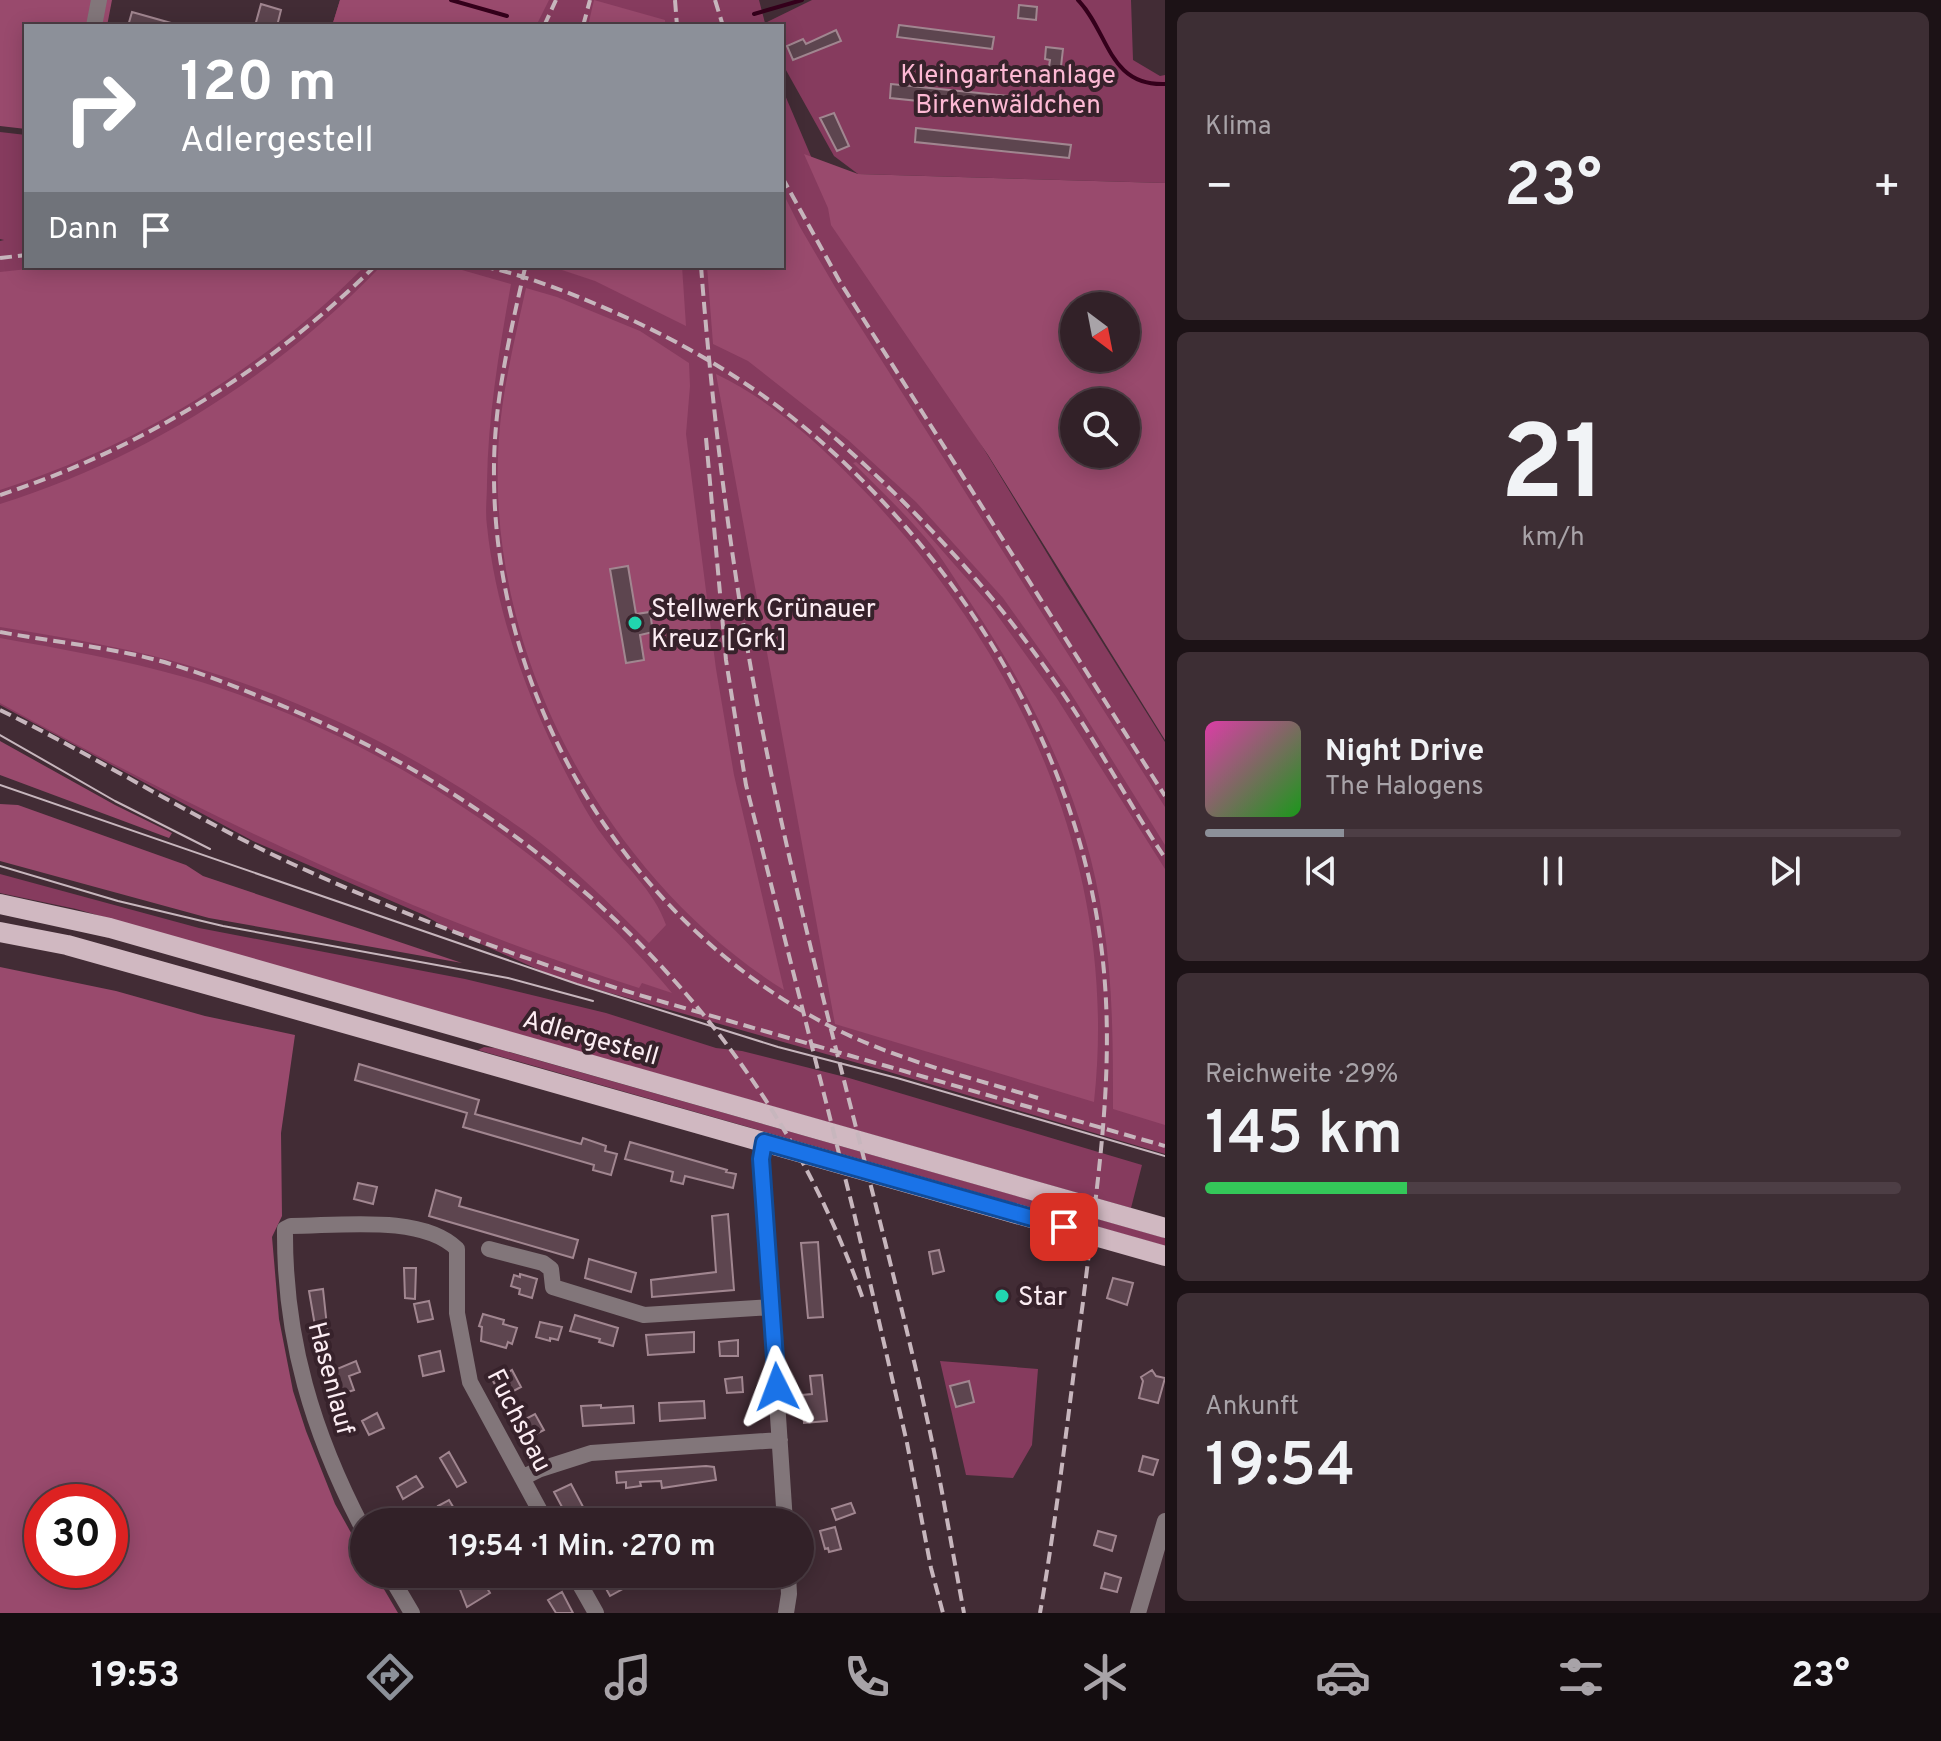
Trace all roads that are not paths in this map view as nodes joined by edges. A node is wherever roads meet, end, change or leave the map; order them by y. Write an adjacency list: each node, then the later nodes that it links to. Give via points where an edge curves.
1 (99, 0): 2 (street)
2 (94, 24)
3 (0, 904): 5 (main road, Adlergestell, via 110,928)
4 (0, 932): 6 (main road, Adlergestell, via 67,945)
5 (380, 1005): 6 (main road); 8 (main road, Adlergestell)
6 (372, 1031): 7 (main road, Adlergestell)
7 (764, 1142): 11 (main road, Adlergestell); 12 (street)
8 (1165, 1228)
9 (285, 1229): 14 (street, Fuchsbau, via 389,1225 421,1229 451,1244 459,1256 457,1313 470,1382); 15 (street, Hasenlauf, via 291,1326 305,1391)
10 (489, 1249): 12 (street, via 543,1263 551,1269 553,1287 644,1315)
11 (1165, 1256)
12 (772, 1307): 13 (street)
13 (780, 1440): 14 (street, via 591,1453); 17 (street)
14 (522, 1478): 16 (street, Fuchsbau)
15 (352, 1508)
16 (538, 1508)
17 (784, 1508)
18 (1165, 1521): 25 (street)
19 (397, 1588): 22 (street)
20 (582, 1588): 23 (street)
21 (789, 1588): 24 (street)
22 (412, 1613)
23 (596, 1613)
24 (786, 1613)
25 (1138, 1613)

